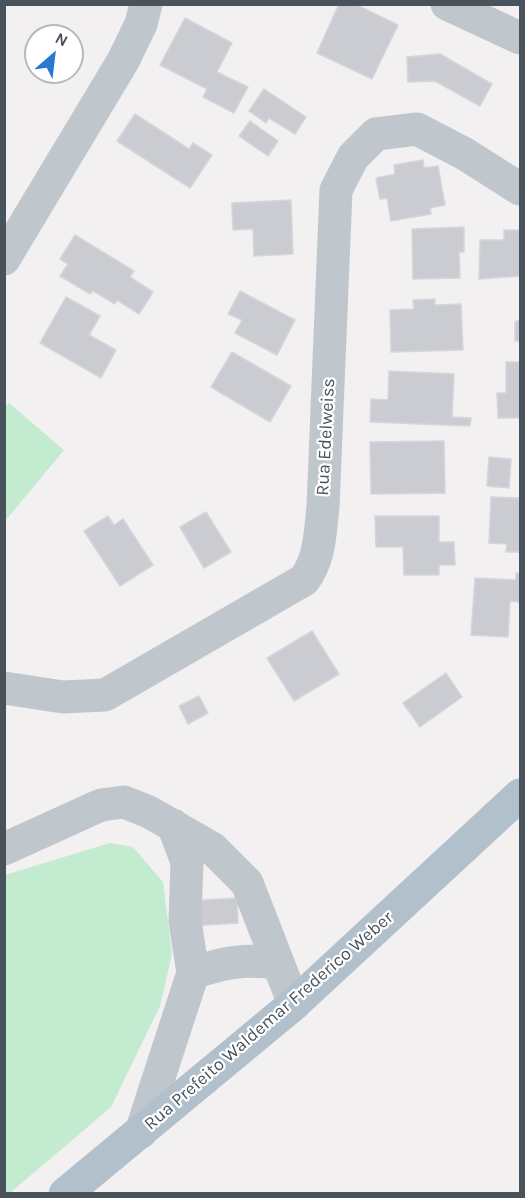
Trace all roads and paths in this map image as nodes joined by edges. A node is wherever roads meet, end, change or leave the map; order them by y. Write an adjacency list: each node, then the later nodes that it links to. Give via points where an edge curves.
1 (146, 4): 5 (street, via 123,61)
2 (447, 4): 3 (street)
3 (520, 38)
4 (520, 189): 6 (street, Rua Edelweiss, via 417,129 376,134 353,157 336,190 323,495 313,569 304,580 105,695 63,697)
5 (4, 259)
6 (4, 688)
7 (520, 795): 12 (main road, Rua Prefeito Waldemar Frederico Weber)
8 (173, 825): 9 (street, via 124,802 101,805); 10 (street, via 212,848 247,883); 11 (street, via 187,862 184,921)
9 (4, 849)
10 (278, 963): 11 (street, via 247,959); 12 (street)
11 (193, 973): 13 (street)
12 (294, 1004): 13 (main road, Rua Prefeito Waldemar Frederico Weber)
13 (141, 1132): 14 (main road, Rua Prefeito Waldemar Frederico Weber)
14 (66, 1194)

